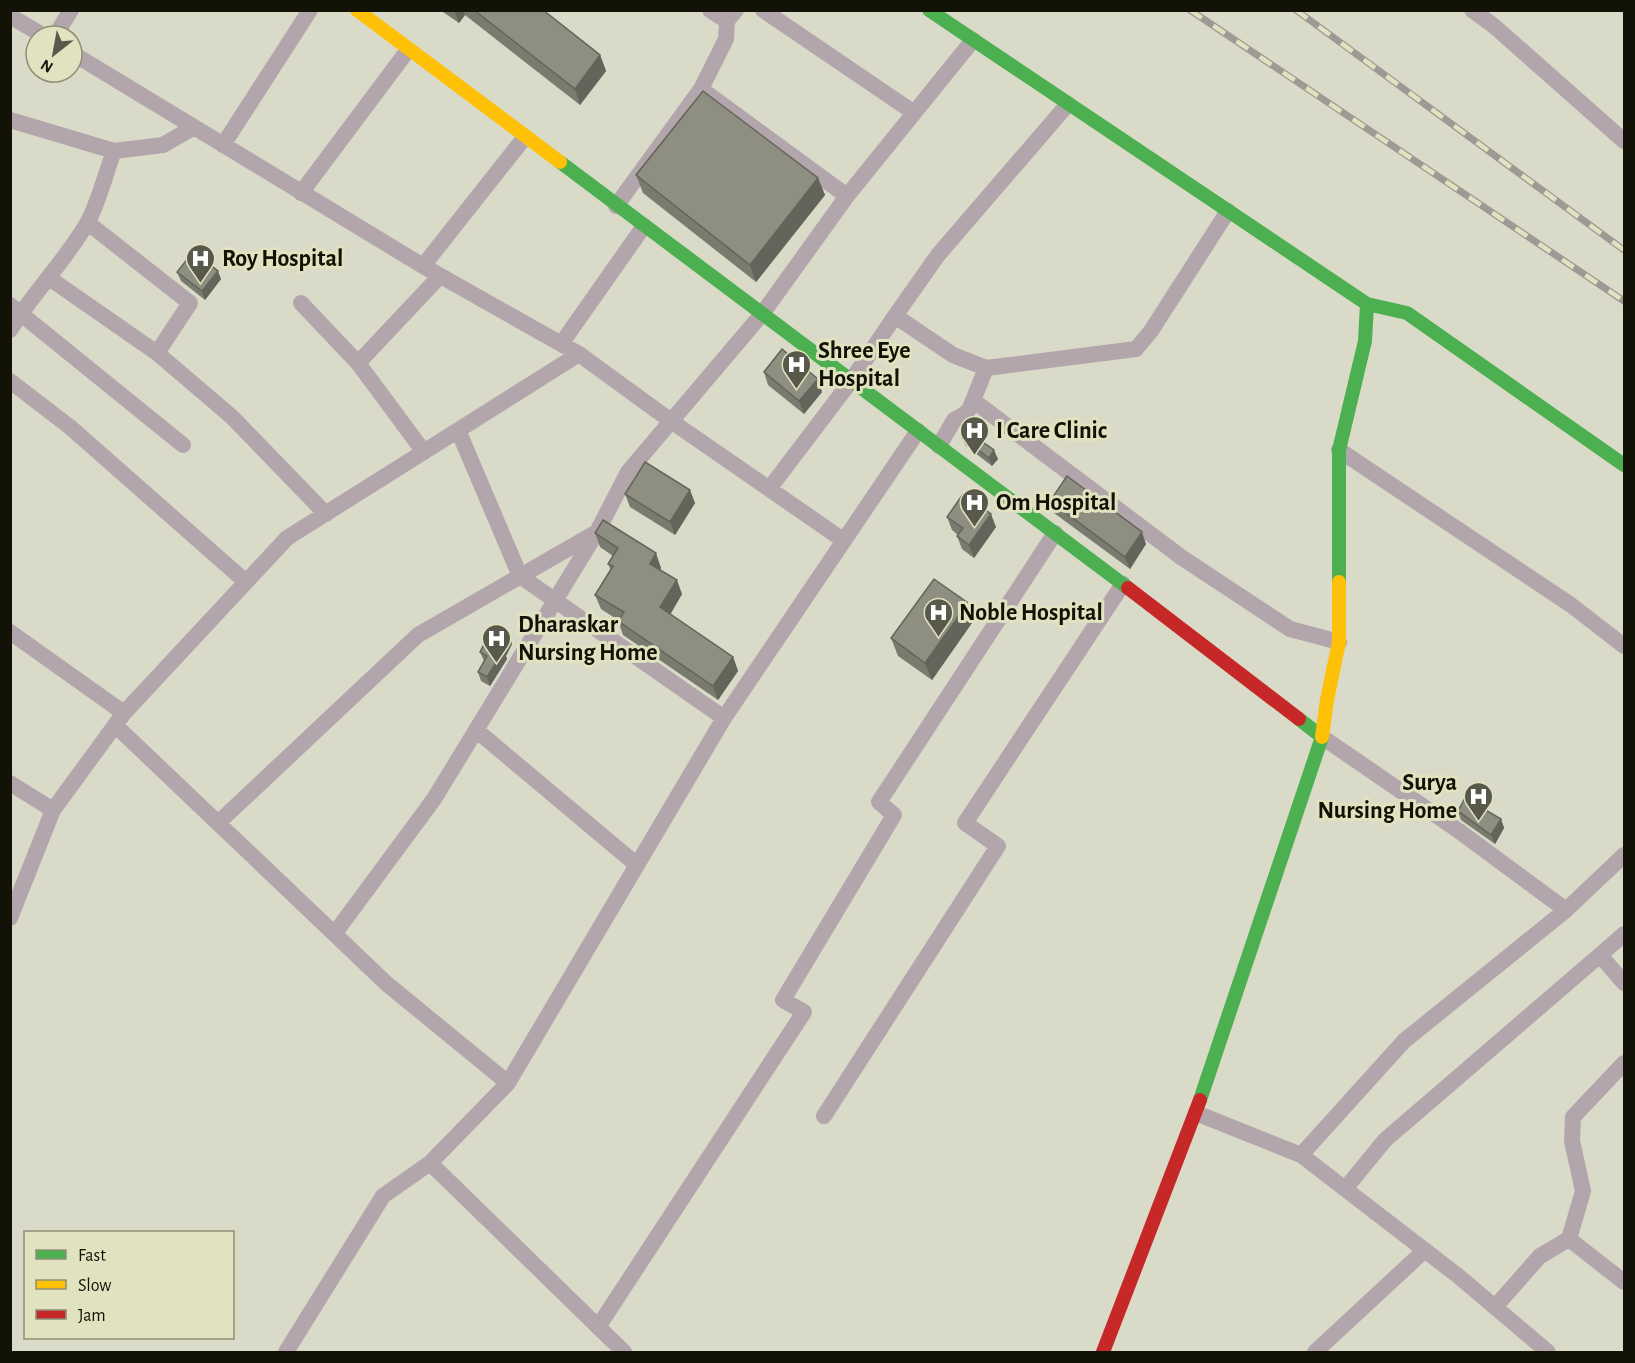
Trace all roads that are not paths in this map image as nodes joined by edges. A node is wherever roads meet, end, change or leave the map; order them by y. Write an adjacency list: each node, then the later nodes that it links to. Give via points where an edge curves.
1 (71, 10): 12 (street)
2 (310, 10): 23 (street)
3 (710, 10): 9 (street)
4 (764, 10): 18 (street)
5 (929, 10): 13 (main road)
6 (1472, 10): 10 (street)
7 (364, 13): 14 (main road)
8 (10, 16): 11 (street)
9 (731, 16): 16 (street, via 726,39)
10 (1495, 18): 22 (street)
11 (24, 24)
12 (62, 24)
13 (973, 40): 17 (main road); 18 (street)
14 (408, 50): 21 (main road); 25 (street)
15 (84, 60): 20 (street)
16 (701, 89): 26 (street); 27 (street)
17 (1068, 104): 28 (main road); 38 (street, via 938,255)
18 (913, 112): 26 (street)
19 (10, 120): 24 (street)
20 (194, 127): 23 (street); 24 (street, via 163,145)
21 (525, 137): 27 (main road); 31 (street)
22 (1624, 141)
23 (224, 145): 25 (street)
24 (114, 151): 29 (street)
25 (301, 192): 31 (street)
26 (847, 196): 37 (street)
27 (616, 206): 30 (main road)
28 (1228, 211): 35 (main road); 44 (street, via 1136,349)
29 (88, 223): 33 (street); 41 (street, via 190,303)
30 (644, 226): 37 (main road); 40 (street)
31 (423, 266): 32 (street)
32 (440, 276): 40 (street); 43 (street)
33 (50, 278): 36 (street); 41 (street)
34 (301, 303): 43 (street)
35 (1367, 304): 53 (main road, via 1365,341); 55 (main road, via 1407,313)
36 (16, 309): 39 (street); 51 (street)
37 (762, 314): 46 (main road); 48 (street)
38 (895, 316): 44 (street, via 953,355); 46 (street)
39 (10, 330)
40 (561, 344): 42 (street)
41 (157, 353): 57 (street, via 231,417)
42 (579, 354): 48 (street); 49 (street)
43 (358, 363): 54 (street)
44 (986, 368): 47 (street)
45 (10, 381): 62 (street, via 70,427)
46 (851, 381): 50 (main road); 56 (street)
47 (974, 402): 52 (street, via 954,420); 66 (street, via 1181,557 1290,629)
48 (671, 421): 56 (street); 58 (street, via 628,472)
49 (458, 430): 54 (street); 61 (street)
50 (918, 431): 52 (main road); 60 (street)
51 (183, 445)
52 (939, 446): 59 (main road)
53 (1339, 450): 66 (main road); 67 (street, via 1571,605)
54 (424, 452): 57 (street)
55 (1624, 465)
56 (769, 489): 60 (street)
57 (326, 514): 62 (street, via 287,538)
58 (597, 532): 61 (street); 64 (street)
59 (1055, 533): 63 (main road); 94 (street, via 879,802 894,815 783,1000 804,1012)
60 (843, 540): 68 (street)
61 (520, 576): 64 (street); 74 (street, via 418,635)
62 (246, 582): 69 (street)
63 (1123, 584): 71 (main road); 86 (street, via 965,823 998,846)
64 (554, 602): 68 (street); 70 (street)
65 (10, 632): 69 (street)
66 (1339, 642): 71 (main road)
67 (1624, 645)
68 (724, 718): 76 (street)
69 (120, 719): 73 (street); 74 (street)
70 (476, 730): 76 (street); 79 (street, via 434,799)
71 (1322, 736): 77 (street); 85 (main road)
72 (10, 783): 73 (street)
73 (53, 810): 78 (street)
74 (218, 823): 79 (street)
75 (1624, 855): 77 (street)
76 (637, 865): 84 (street)
77 (1566, 910): 87 (street, via 1404,1041)
78 (10, 918)
79 (334, 933): 84 (street, via 387,984)
80 (1624, 934): 81 (street)
81 (1600, 955): 82 (street); 89 (street, via 1385,1140)
82 (1624, 983)
83 (1624, 1063): 90 (street, via 1573,1117 1572,1141 1583,1191)
84 (508, 1083): 88 (street)
85 (1196, 1113): 87 (street); 97 (main road)
86 (824, 1116)
87 (1300, 1155): 89 (street)
88 (430, 1163): 94 (street); 95 (street, via 383,1196)
89 (1345, 1189): 91 (street)
90 (1569, 1239): 92 (street); 93 (street, via 1540,1256)
91 (1425, 1251): 93 (street); 98 (street)
92 (1624, 1282)
93 (1495, 1308): 99 (street)
94 (598, 1327): 96 (street)
95 (286, 1353)
96 (624, 1353)
97 (1103, 1353)
98 (1315, 1353)
99 (1548, 1353)

